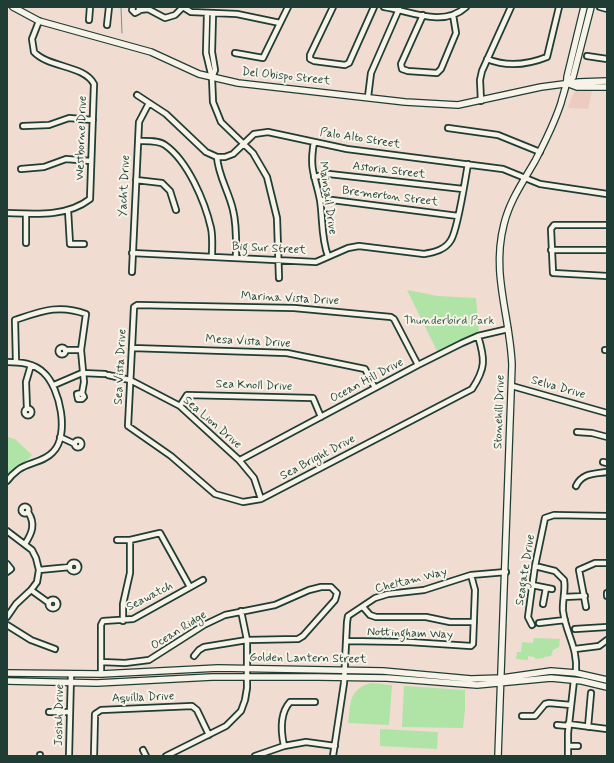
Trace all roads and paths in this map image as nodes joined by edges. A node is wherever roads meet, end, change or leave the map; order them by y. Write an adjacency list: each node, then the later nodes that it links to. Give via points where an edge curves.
1 (13, 7): 24 (main road, Del Obispo Street)
2 (90, 7): 23 (street)
3 (109, 7): 26 (street)
4 (133, 7): 16 (street, via 137,13)
5 (183, 7): 16 (street, via 175,15 165,18 148,9); 19 (street, via 191,12)
6 (288, 7): 25 (street)
7 (333, 7): 8 (street, via 310,59 345,65 349,63)
8 (374, 7)
9 (384, 7): 17 (street)
10 (466, 7): 21 (street)
11 (511, 7): 29 (street)
12 (559, 7): 29 (street, via 547,57 536,62 509,65)
13 (584, 7): 33 (main road, Stonehill Drive)
14 (591, 7): 33 (main road, Stonehill Drive, via 573,78)
15 (600, 7): 18 (street)
16 (139, 8)
17 (399, 9): 22 (street); 36 (street, via 371,73)
18 (607, 9)
19 (207, 14): 20 (street); 31 (street, via 206,53)
20 (213, 14): 25 (street, via 237,14); 31 (street, via 212,52 215,70)
21 (455, 14): 22 (street, via 434,18); 22 (street, via 456,33 437,73 402,69 401,64)
22 (423, 15)
23 (89, 20)
24 (39, 21): 31 (main road, Del Obispo Street, via 151,52); 39 (street, Westborne Drive, via 32,39 34,52 92,80)
25 (280, 23): 27 (street, via 263,58)
26 (107, 25)
27 (235, 53)
28 (587, 56): 30 (street)
29 (487, 59): 37 (street, via 480,80)
30 (607, 59)
31 (212, 78): 36 (main road, Del Obispo Street); 43 (street, via 212,97 217,114 228,130)
32 (607, 81): 33 (main road, Del Obispo Street)
33 (567, 84): 34 (main road, Del Obispo Street, via 577,87); 37 (main road, Del Obispo Street); 45 (main road, Stonehill Drive)
34 (607, 87)
35 (138, 95): 38 (street)
36 (368, 97): 37 (main road, Del Obispo Street, via 446,105 468,105)
37 (481, 101)
38 (149, 103): 42 (street, Yacht Drive, via 139,122); 46 (street, via 166,114 206,152)
39 (93, 120): 40 (street, via 69,118 49,125); 47 (street, Westborne Drive)
40 (23, 126)
41 (448, 128): 45 (street, via 498,135)
42 (138, 140): 52 (street, Yacht Drive); 67 (street, via 164,145 189,173 211,229)
43 (243, 142): 44 (street, Palo Alto Street, via 261,132); 46 (street, Palo Alto Street, via 230,156); 70 (street, via 260,162 271,188 278,224)
44 (314, 142): 48 (street, Palo Alto Street, via 347,150); 50 (street, Mainsail Drive, via 311,159)
45 (540, 152): 51 (main road, Stonehill Drive)
46 (217, 157): 69 (street, via 233,209)
47 (91, 161): 49 (street, via 66,159 44,168); 56 (street, Westborne Drive, via 90,199)
48 (468, 164): 51 (street, Palo Alto Street, via 503,169); 53 (street)
49 (21, 169)
50 (314, 177): 53 (street, Astoria Street, via 329,174); 55 (street, Mainsail Drive)
51 (525, 178): 54 (street, Palo Alto Street, via 540,184); 75 (main road, Stonehill Drive, via 508,209 499,250 500,285)
52 (136, 180): 57 (street, via 162,183 170,191); 66 (street, Yacht Drive)
53 (463, 189): 60 (street)
54 (607, 194)
55 (320, 200): 60 (street, Bremerton Street); 68 (street, Mainsail Drive, via 324,243)
56 (68, 210): 59 (street, via 52,214); 63 (street, via 70,244)
57 (176, 210)
58 (7, 213): 59 (street)
59 (26, 214): 62 (street)
60 (458, 216): 68 (street, Big Sur Street, via 453,235 439,251 424,254 359,246)
61 (607, 225): 64 (street, via 554,225 551,229)
62 (26, 243)
63 (84, 244)
64 (551, 250): 65 (street); 72 (street, via 553,273)
65 (607, 250)
66 (132, 253): 67 (street, Big Sur Street); 71 (street, Yacht Drive)
67 (212, 256): 69 (street, Big Sur Street)
68 (328, 256): 70 (street, Big Sur Street, via 316,262)
69 (236, 257): 70 (street, Big Sur Street)
70 (279, 261): 73 (street)
71 (132, 272)
72 (607, 276)
73 (280, 278)
74 (134, 307): 77 (street, Sea Vista Drive); 83 (street, Marina Vista Drive, via 141,304 294,308 391,317)
75 (508, 329): 76 (street, Ocean Hill Drive); 87 (main road, Stonehill Drive, via 512,350)
76 (478, 336): 83 (street, Ocean Hill Drive); 103 (street, Sea Bright Drive, via 483,352 483,365 472,389)
77 (132, 348): 85 (street, Sea Vista Drive); 88 (street, Mesa Vista Drive, via 287,352 365,369)
78 (65, 350): 79 (street)
79 (82, 350): 81 (street, via 86,314 65,308 49,308 15,320); 84 (street)
80 (7, 362): 81 (street)
81 (16, 362): 82 (street)
82 (31, 365): 86 (street, via 45,373); 91 (street, via 26,382)
83 (418, 365): 88 (street, Ocean Hill Drive)
84 (82, 373): 85 (street, Sea Lion Drive); 86 (street, Sea Lion Drive); 89 (street)
85 (130, 380): 90 (street, Sea Lion Drive); 94 (street, Sea Vista Drive)
86 (54, 385): 96 (street, via 62,426)
87 (512, 386): 92 (street, Selva Drive); 116 (main road, Stonehill Drive)
88 (374, 388): 93 (street, Ocean Hill Drive)
89 (82, 393)
90 (180, 406): 93 (street, Sea Knoll Drive, via 188,394 313,398); 99 (street, Sea Lion Drive)
91 (27, 409)
92 (607, 413)
93 (321, 417): 99 (street, Ocean Hill Drive)
94 (130, 428): 103 (street, Sea Bright Drive, via 172,456 215,494 243,502)
95 (577, 432): 97 (street)
96 (60, 437): 98 (street); 101 (street, via 54,452 43,460 18,469)
97 (607, 437)
98 (75, 444)
99 (240, 460): 103 (street, Sea Lion Drive, via 254,478)
100 (607, 472): 102 (street, via 587,474 579,479)
101 (7, 481)
102 (576, 486)
103 (261, 499)
104 (28, 512): 109 (street, via 32,517 33,527)
105 (607, 516): 112 (street, Seagate Drive, via 554,515 545,518)
106 (7, 531): 109 (street)
107 (117, 540): 108 (street)
108 (130, 540): 120 (street, via 160,533); 135 (street, via 130,573 123,604)
109 (25, 544): 114 (street, via 36,558)
110 (7, 564): 115 (street, via 11,568)
111 (607, 564): 125 (street, via 596,563 580,569)
112 (535, 566): 119 (street, Seagate Drive); 127 (street, via 561,575 564,580)
113 (70, 567): 114 (street)
114 (39, 570): 123 (street, via 37,582)
115 (7, 572)
116 (506, 572): 117 (street, Cheltam Way); 161 (main road, Stonehill Drive)
117 (472, 575): 130 (street, Cheltam Way, via 424,590 388,594 375,598); 136 (street, via 475,590)
118 (203, 580): 120 (street, Seawatch)
119 (532, 585): 121 (street); 139 (street, Seagate Drive, via 528,617)
120 (190, 587): 135 (street, Seawatch, via 133,619)
121 (546, 588): 122 (street); 129 (street)
122 (552, 589)
123 (31, 590): 128 (street); 133 (street)
124 (607, 593): 126 (street)
125 (585, 596): 127 (street); 131 (street)
126 (607, 596)
127 (564, 597): 134 (street)
128 (49, 603)
129 (543, 604)
130 (363, 607): 136 (street, via 370,615 376,617 426,617 450,622); 144 (street, Cheltam Way, via 348,616)
131 (586, 607)
132 (241, 611): 142 (street); 142 (street, Ocean Ridge, via 275,605 313,588 326,586 334,588 337,593 335,600 303,636 293,640); 148 (street, Ocean Ridge, via 204,625 152,659 125,663)
133 (7, 617)
134 (565, 620): 137 (street); 146 (street)
135 (123, 621): 148 (street, Seawatch, via 103,621)
136 (474, 622): 144 (street, Nottingham Way, via 473,644 469,646)
137 (540, 623)
138 (7, 625): 145 (street, via 31,640)
139 (532, 625)
140 (607, 627): 141 (street)
141 (575, 629)
142 (247, 640): 147 (street, via 204,647); 149 (street)
143 (607, 640): 146 (street, via 599,646)
144 (346, 641): 154 (street)
145 (55, 649)
146 (575, 649): 151 (street)
147 (194, 656)
148 (101, 662): 153 (street)
149 (246, 669): 153 (main road, Golden Lantern Street); 154 (main road, Golden Lantern Street); 156 (street)
150 (7, 672): 152 (main road, Golden Lantern Street)
151 (576, 673): 155 (main road, Golden Lantern Street); 157 (main road); 161 (main road, Golden Lantern Street, via 550,671)
152 (71, 674): 153 (main road, Golden Lantern Street); 162 (street, Josiah Drive)
153 (101, 674)
154 (345, 674): 156 (main road, Golden Lantern Street); 161 (main road, Golden Lantern Street, via 393,672); 176 (street)
155 (584, 674): 158 (main road); 159 (main road, Golden Lantern Street)
156 (247, 677): 162 (main road, Golden Lantern Street, via 212,676 115,683); 174 (street, via 245,700 241,711 226,726)
157 (563, 678): 158 (main road, Golden Lantern Street); 161 (main road, Golden Lantern Street)
158 (574, 680): 163 (main road, Golden Lantern Street); 166 (street)
159 (607, 680)
160 (7, 681): 162 (main road, Golden Lantern Street)
161 (501, 681): 186 (main road, Stonehill Drive)
162 (71, 683): 168 (street, Josiah Drive)
163 (607, 687)
164 (591, 693): 172 (street)
165 (315, 702): 175 (street, via 290,702 286,706 281,731)
166 (571, 705): 169 (street, via 549,703 535,716); 171 (street)
167 (49, 712): 168 (street)
168 (70, 712): 180 (street, Josiah Drive)
169 (522, 716)
170 (557, 725): 171 (street)
171 (568, 725): 172 (street); 177 (street)
172 (588, 727): 173 (street)
173 (607, 729)
174 (210, 735): 181 (street, Aquilla Drive, via 197,710 188,706 99,710 96,714); 183 (street)
175 (284, 746): 176 (street, via 306,742); 184 (street)
176 (335, 746): 185 (street)
177 (568, 746): 178 (street); 188 (street)
178 (578, 746)
179 (143, 750): 182 (street)
180 (70, 756)
181 (94, 756)
182 (146, 756)
183 (166, 756)
184 (255, 756)
185 (333, 756)
186 (498, 756)
187 (565, 756): 188 (street)
188 (568, 756)

